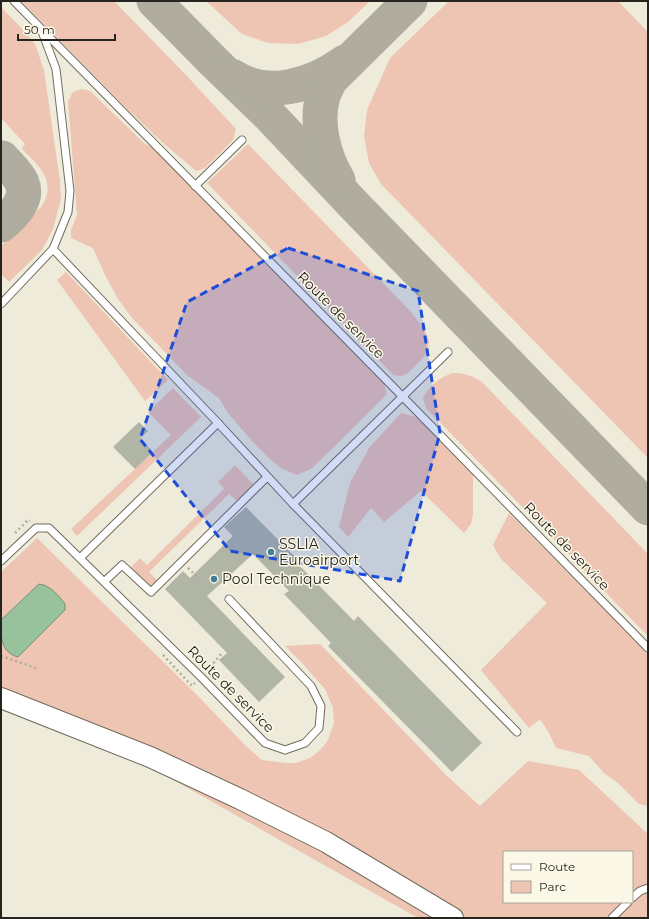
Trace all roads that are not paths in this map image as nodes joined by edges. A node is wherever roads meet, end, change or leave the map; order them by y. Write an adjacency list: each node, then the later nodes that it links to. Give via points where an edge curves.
1 (14, 1): 2 (lane, Route de service)
2 (40, 27): 4 (lane, Route de service); 5 (lane, via 56,69 70,191 68,212)
3 (242, 140): 4 (lane)
4 (195, 186): 8 (lane, Route de service)
5 (53, 249): 6 (lane); 9 (lane)
6 (1, 304)
7 (448, 352): 8 (lane)
8 (403, 397): 11 (lane); 16 (lane, Route de service)
9 (218, 423): 10 (lane); 12 (lane)
10 (267, 477): 11 (lane); 14 (lane, via 151,592 122,565)
11 (293, 504): 18 (lane)
12 (80, 558): 13 (lane, Route de service, via 50,528 36,528); 14 (lane, Route de service)
13 (1, 561)
14 (104, 581): 15 (lane, Route de service, via 265,743 285,750 306,744 319,728 321,706 311,686)
15 (229, 599)
16 (648, 648)
17 (1, 698): 22 (main road, via 150,757 240,799 326,842)
18 (517, 732)
19 (648, 888): 20 (lane)
20 (633, 897)
21 (627, 903): 23 (lane)
22 (453, 918)
23 (612, 918)

